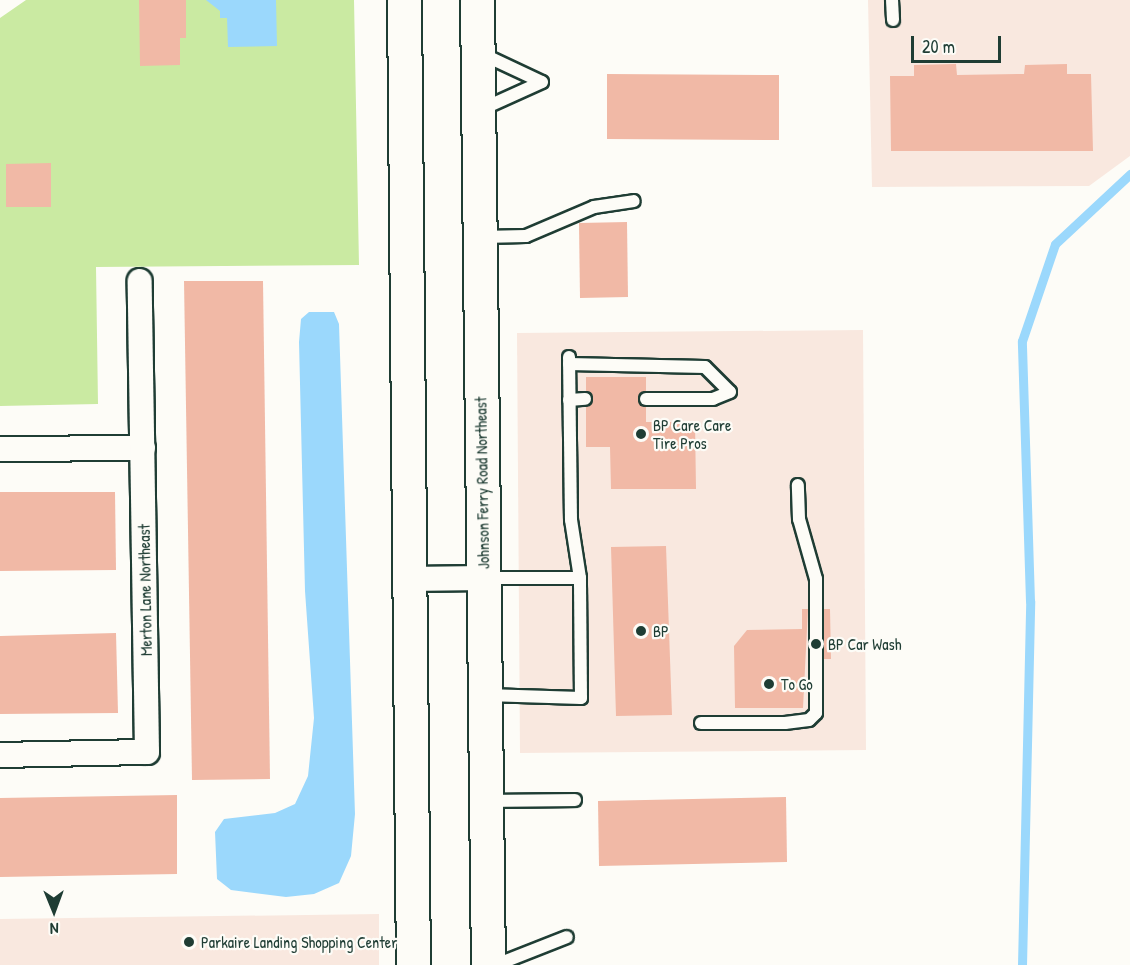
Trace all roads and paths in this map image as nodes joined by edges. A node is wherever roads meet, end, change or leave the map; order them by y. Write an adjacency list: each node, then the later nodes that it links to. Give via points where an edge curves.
1 (404, 0): 18 (main road)
2 (477, 0): 5 (main road, Johnson Ferry Road Northeast)
3 (892, 0): 4 (lane)
4 (893, 20)
5 (477, 52): 6 (main road, Johnson Ferry Road Northeast); 6 (lane, via 542,82)
6 (479, 110): 8 (main road, Johnson Ferry Road Northeast)
7 (634, 201): 8 (lane, via 594,207 526,236)
8 (479, 237): 16 (main road, Johnson Ferry Road Northeast)
9 (140, 281): 13 (street, Merton Lane Northeast)
10 (585, 399): 12 (lane)
11 (646, 399): 12 (lane, via 713,399 730,392 705,367 569,361)
12 (569, 400): 17 (lane, via 571,520)
13 (142, 448): 14 (street); 21 (street, Merton Lane Northeast, via 147,752)
14 (0, 449)
15 (798, 485): 20 (lane, via 799,519 816,579 816,712 809,720 784,723)
16 (483, 578): 17 (lane); 18 (street); 19 (main road, Johnson Ferry Road Northeast)
17 (580, 578): 19 (lane, via 581,698)
18 (408, 579): 25 (main road)
19 (484, 695): 23 (main road, Johnson Ferry Road Northeast)
20 (701, 723)
21 (0, 755)
22 (574, 800): 23 (lane)
23 (486, 801): 26 (main road, Johnson Ferry Road Northeast)
24 (567, 937): 27 (lane)
25 (413, 965)
26 (488, 965)
27 (496, 965)

